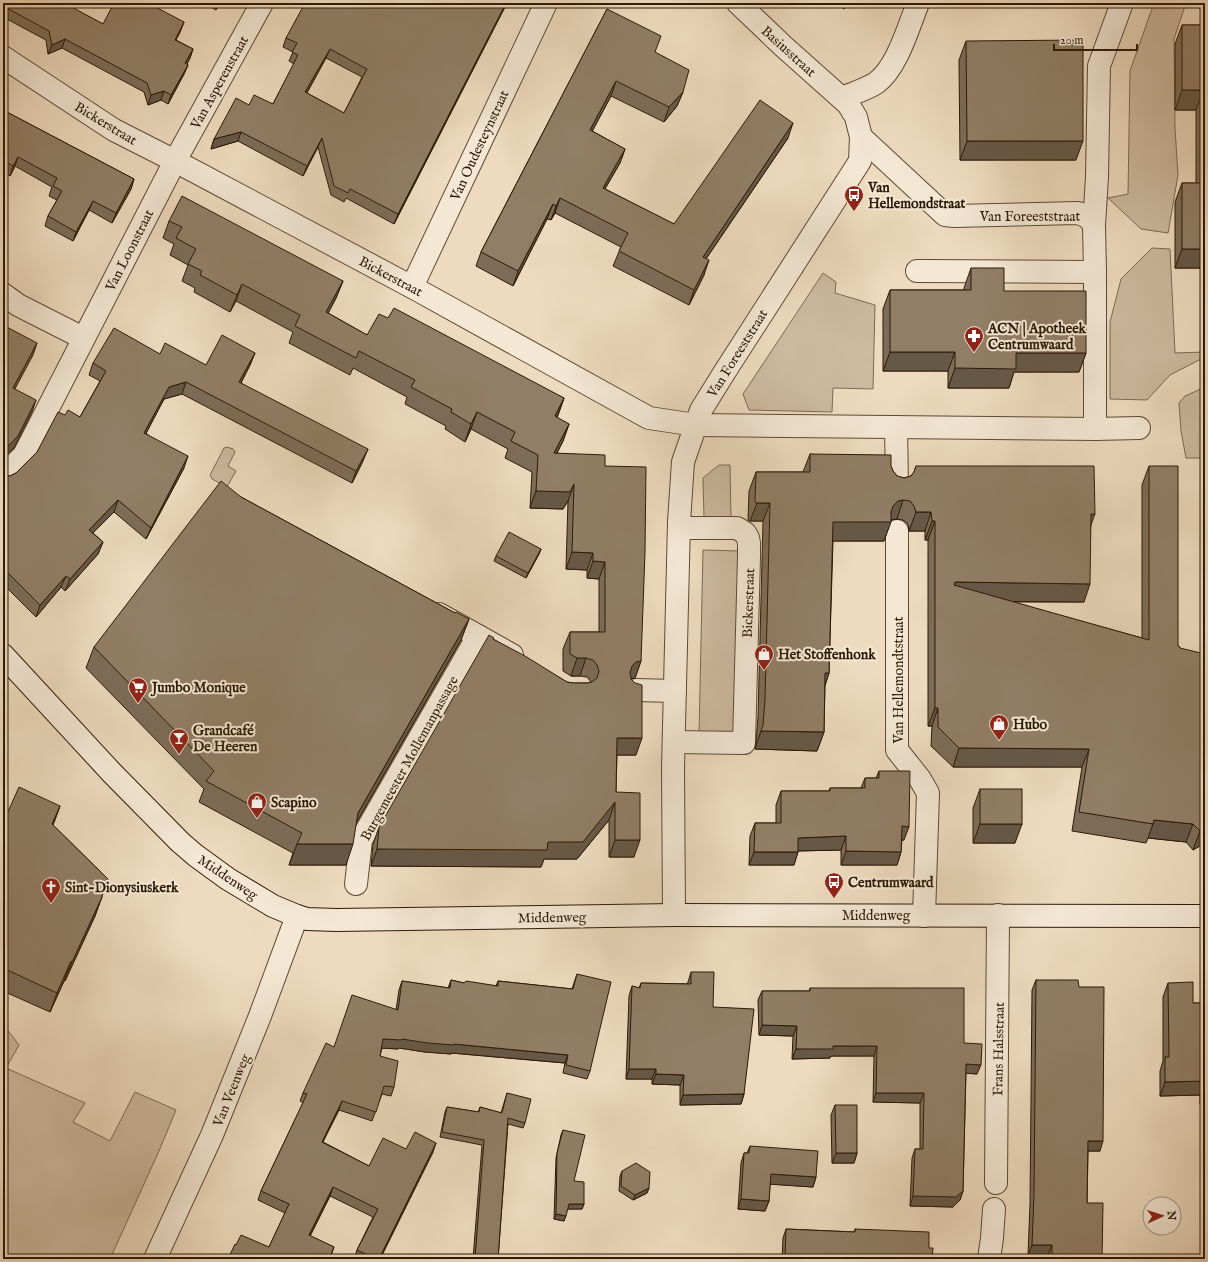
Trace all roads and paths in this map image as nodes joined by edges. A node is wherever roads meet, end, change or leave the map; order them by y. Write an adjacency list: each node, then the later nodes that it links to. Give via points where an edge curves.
1 (262, 3): 9 (street, Van Asperenstraat)
2 (546, 3): 13 (street, Van Oudesteynstraat)
3 (738, 3): 7 (street, Basiusstraat)
4 (918, 3): 7 (street, via 895,61 886,74 874,84)
5 (1122, 3): 10 (street, Van Foreeststraat, via 1099,66)
6 (3, 57): 9 (street, Bickerstraat, via 114,130)
7 (842, 98): 8 (street, Van Foreeststraat, via 856,118)
8 (861, 137): 10 (street, Van Foreeststraat, via 945,214 954,216 1077,213 1087,216); 16 (street, Van Foreeststraat, via 860,161 724,372 701,410)
9 (175, 161): 13 (street, Bickerstraat); 15 (street, Van Loonstraat)
10 (1094, 225): 12 (street)
11 (917, 271): 12 (street)
12 (1095, 272): 19 (street)
13 (412, 287): 16 (street, Bickerstraat, via 649,418)
14 (3, 294): 15 (street, via 18,305)
15 (83, 338): 20 (street, Van Loonstraat, via 24,455)
16 (696, 425): 17 (street); 22 (street, via 683,462)
17 (896, 427): 19 (street); 21 (street)
18 (1139, 428): 19 (street)
19 (1095, 429)
20 (3, 476)
21 (897, 484)
22 (679, 528): 29 (street); 30 (street, Bickerstraat, via 737,528 748,538 749,557 744,743)
23 (897, 531): 35 (street, Van Hellemondtstraat, via 897,750 928,793)
24 (423, 605): 25 (street)
25 (478, 636): 27 (street); 31 (street, Burgemeester Mollemanpassage, via 361,840)
26 (3, 655): 34 (street, Middenweg, via 180,842 228,879 273,906)
27 (530, 666)
28 (636, 690): 29 (street)
29 (675, 691): 30 (street)
30 (674, 742): 32 (street)
31 (356, 884)
32 (674, 915): 34 (street, Middenweg, via 341,920 307,919); 35 (street, Middenweg)
33 (998, 915): 35 (street, Middenweg); 36 (street, Middenweg); 37 (street, Frans Halsstraat)
34 (297, 916): 39 (street, Van Veenweg, via 212,1135)
35 (924, 916)
36 (1205, 916)
37 (996, 1183)
38 (994, 1209): 40 (street)
39 (155, 1259)
40 (989, 1259)

